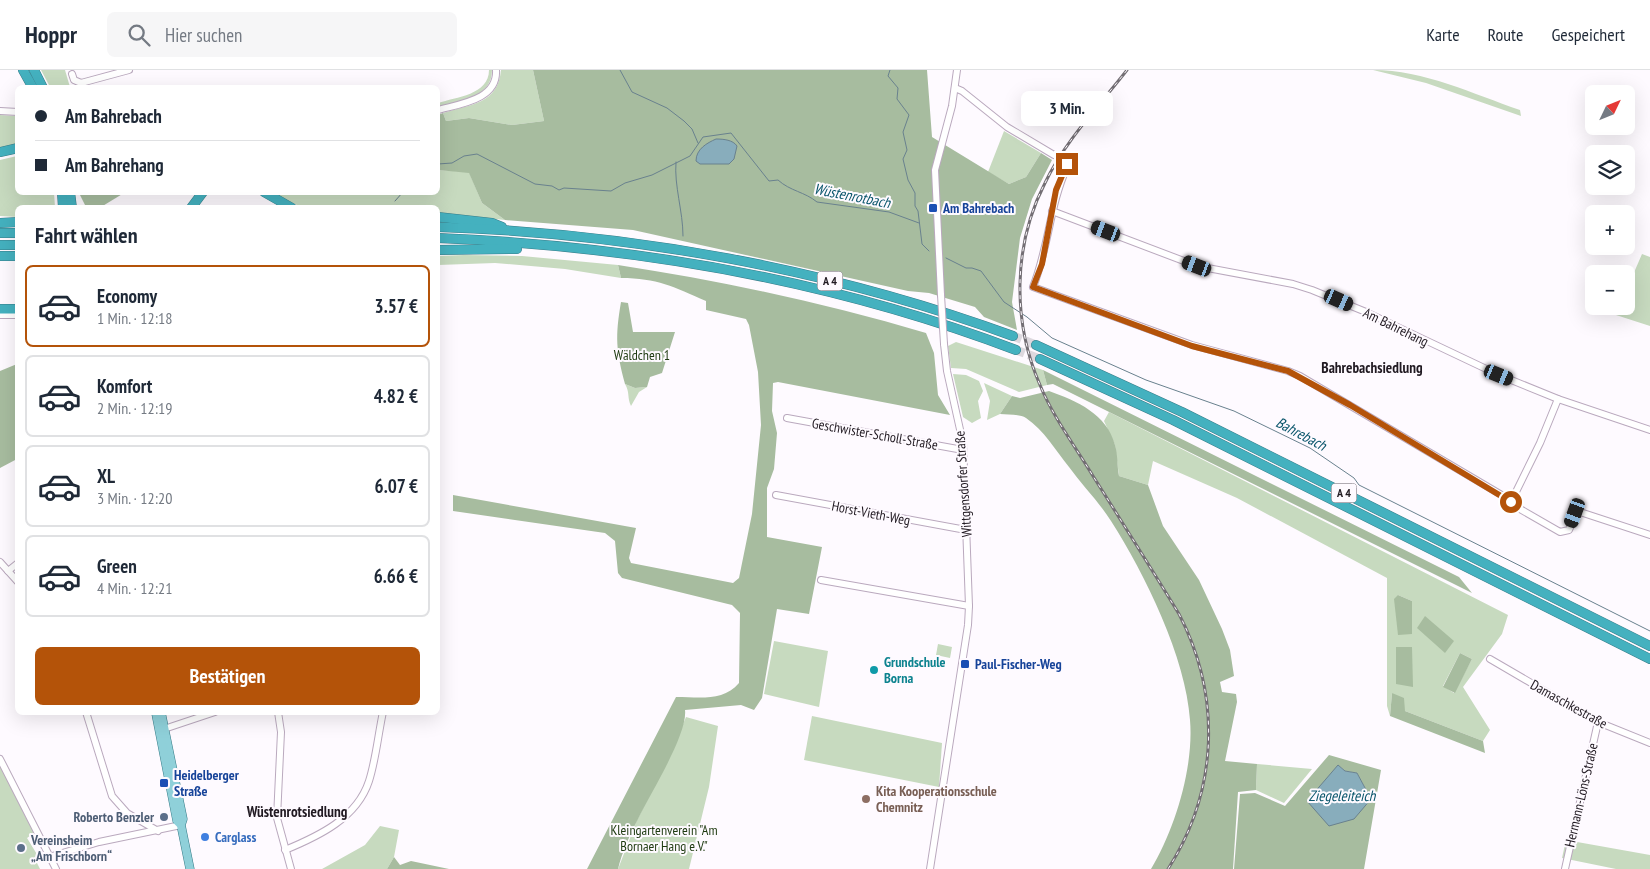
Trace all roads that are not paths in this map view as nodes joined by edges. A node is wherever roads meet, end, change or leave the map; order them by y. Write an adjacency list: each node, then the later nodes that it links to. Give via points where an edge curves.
1 (24, 70): 7 (highway)
2 (34, 70): 8 (highway)
3 (129, 70): 10 (street)
4 (496, 70): 12 (street, via 495,81 487,93)
5 (957, 70): 11 (street, Wittgensdorfer Straße)
6 (71, 72): 9 (street); 10 (street)
7 (32, 85)
8 (42, 85)
9 (73, 85)
10 (83, 85)
11 (956, 88): 18 (street, via 1007,128); 53 (street, Wittgensdorfer Straße, bridge, via 935,170 944,344)
12 (440, 109)
13 (0, 111): 14 (street)
14 (15, 112)
15 (15, 149): 16 (highway)
16 (0, 152)
17 (15, 154): 19 (highway)
18 (1054, 155)
19 (0, 157)
20 (1062, 160): 23 (street, via 1067,167 1056,190)
21 (269, 195): 22 (highway)
22 (287, 205)
23 (1052, 211): 50 (street, Am Bahrehang, via 1197,266 1312,290); 55 (street, via 1042,264 1033,287 1192,346 1288,371)
24 (440, 217): 30 (highway, via 492,224)
25 (0, 218): 26 (highway)
26 (15, 222)
27 (15, 222): 28 (highway)
28 (0, 223)
29 (440, 227): 30 (highway, A 4)
30 (511, 231): 46 (highway, A 4, via 642,245 801,274 928,307)
31 (0, 233): 32 (highway)
32 (15, 233)
33 (440, 238): 36 (highway, A 4)
34 (0, 245): 35 (highway)
35 (15, 245)
36 (567, 248): 37 (highway, via 552,252 510,248); 48 (highway, A 4, via 706,267 827,292 932,320)
37 (440, 250)
38 (0, 256): 39 (highway)
39 (15, 256)
40 (0, 304): 41 (highway)
41 (15, 304)
42 (0, 309): 43 (highway)
43 (15, 309)
44 (0, 315): 45 (street)
45 (15, 315)
46 (1013, 336)
47 (1036, 345): 64 (highway, A 4, via 1182,412)
48 (1016, 350)
49 (1040, 359): 66 (highway, A 4, via 1172,420)
50 (1558, 400): 52 (street, Am Bahrehang); 55 (street)
51 (788, 418): 53 (street, Geschwister-Scholl-Straße)
52 (1650, 430)
53 (964, 450): 56 (street, Wittgensdorfer Straße)
54 (776, 495): 56 (street, Horst-Vieth-Weg)
55 (1511, 502): 57 (street, via 1560,532 1569,530 1575,513 1579,511)
56 (966, 530): 63 (street, Wittgensdorfer Straße)
57 (1650, 535)
58 (0, 562): 60 (street)
59 (15, 565): 60 (street)
60 (8, 571): 61 (street)
61 (15, 579)
62 (821, 580): 63 (street)
63 (969, 606): 84 (street, Wittgensdorfer Straße)
64 (1650, 646)
65 (1490, 659): 73 (street, Damaschkestraße)
66 (1650, 659)
67 (87, 715): 78 (street, via 112,796 127,813)
68 (157, 715): 74 (main road)
69 (161, 715): 74 (main road)
70 (206, 715): 74 (street)
71 (278, 715): 79 (street, via 281,732 277,818)
72 (381, 715): 79 (street, via 369,781 361,800 330,828)
73 (1598, 722): 75 (street, Damaschkestraße); 85 (street, Hermann-Löns-Straße)
74 (162, 729): 77 (main road, via 177,821)
75 (1650, 743)
76 (0, 759): 80 (street)
77 (182, 825): 78 (street); 82 (main road)
78 (158, 831): 80 (street)
79 (285, 850): 83 (street)
80 (49, 856): 81 (street)
81 (56, 869)
82 (190, 869)
83 (291, 869)
84 (930, 869)
85 (1565, 869)

